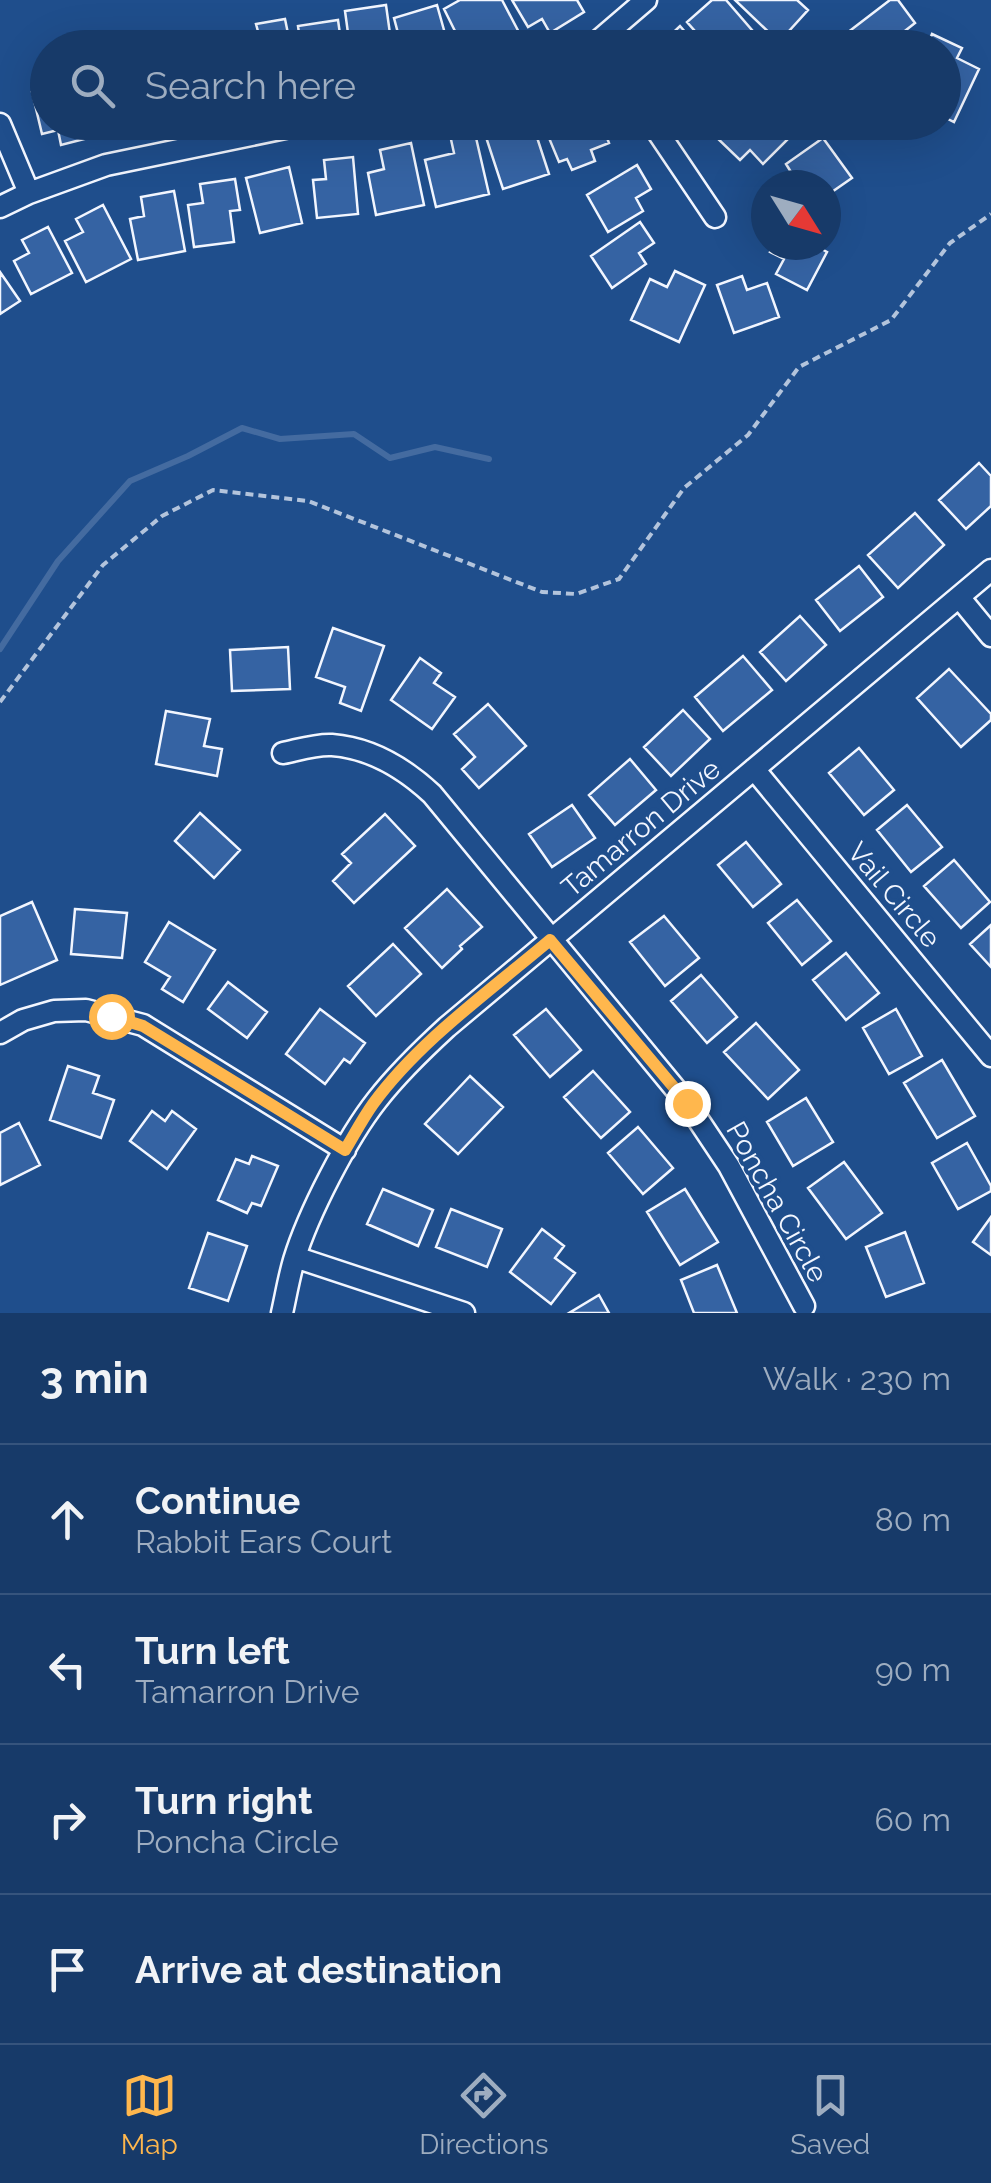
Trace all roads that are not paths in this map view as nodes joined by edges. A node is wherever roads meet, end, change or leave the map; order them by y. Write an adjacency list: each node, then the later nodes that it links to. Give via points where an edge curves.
1 (646, 0): 2 (street)
2 (613, 30)
3 (0, 124): 6 (street)
4 (225, 140): 6 (street, via 106,164)
5 (663, 140): 8 (street)
6 (29, 192): 7 (street)
7 (0, 207)
8 (715, 217)
9 (991, 570): 10 (street, Tamarron Drive)
10 (959, 598): 11 (street); 13 (street, Tamarron Drive)
11 (991, 636)
12 (283, 753): 14 (street, Poncha Circle, via 329,744 364,751 410,774)
13 (754, 769): 14 (street, Tamarron Drive); 16 (street, Vail Circle)
14 (550, 940): 17 (street, Tamarron Drive, via 406,1066); 19 (street, Poncha Circle, via 687,1103)
15 (0, 1033): 17 (street, via 54,1011 86,1010 143,1026)
16 (991, 1056)
17 (345, 1150): 18 (street, Tamarron Drive)
18 (295, 1256): 20 (street, Tamarron Drive); 21 (street)
19 (804, 1306)
20 (282, 1313)
21 (464, 1313)

